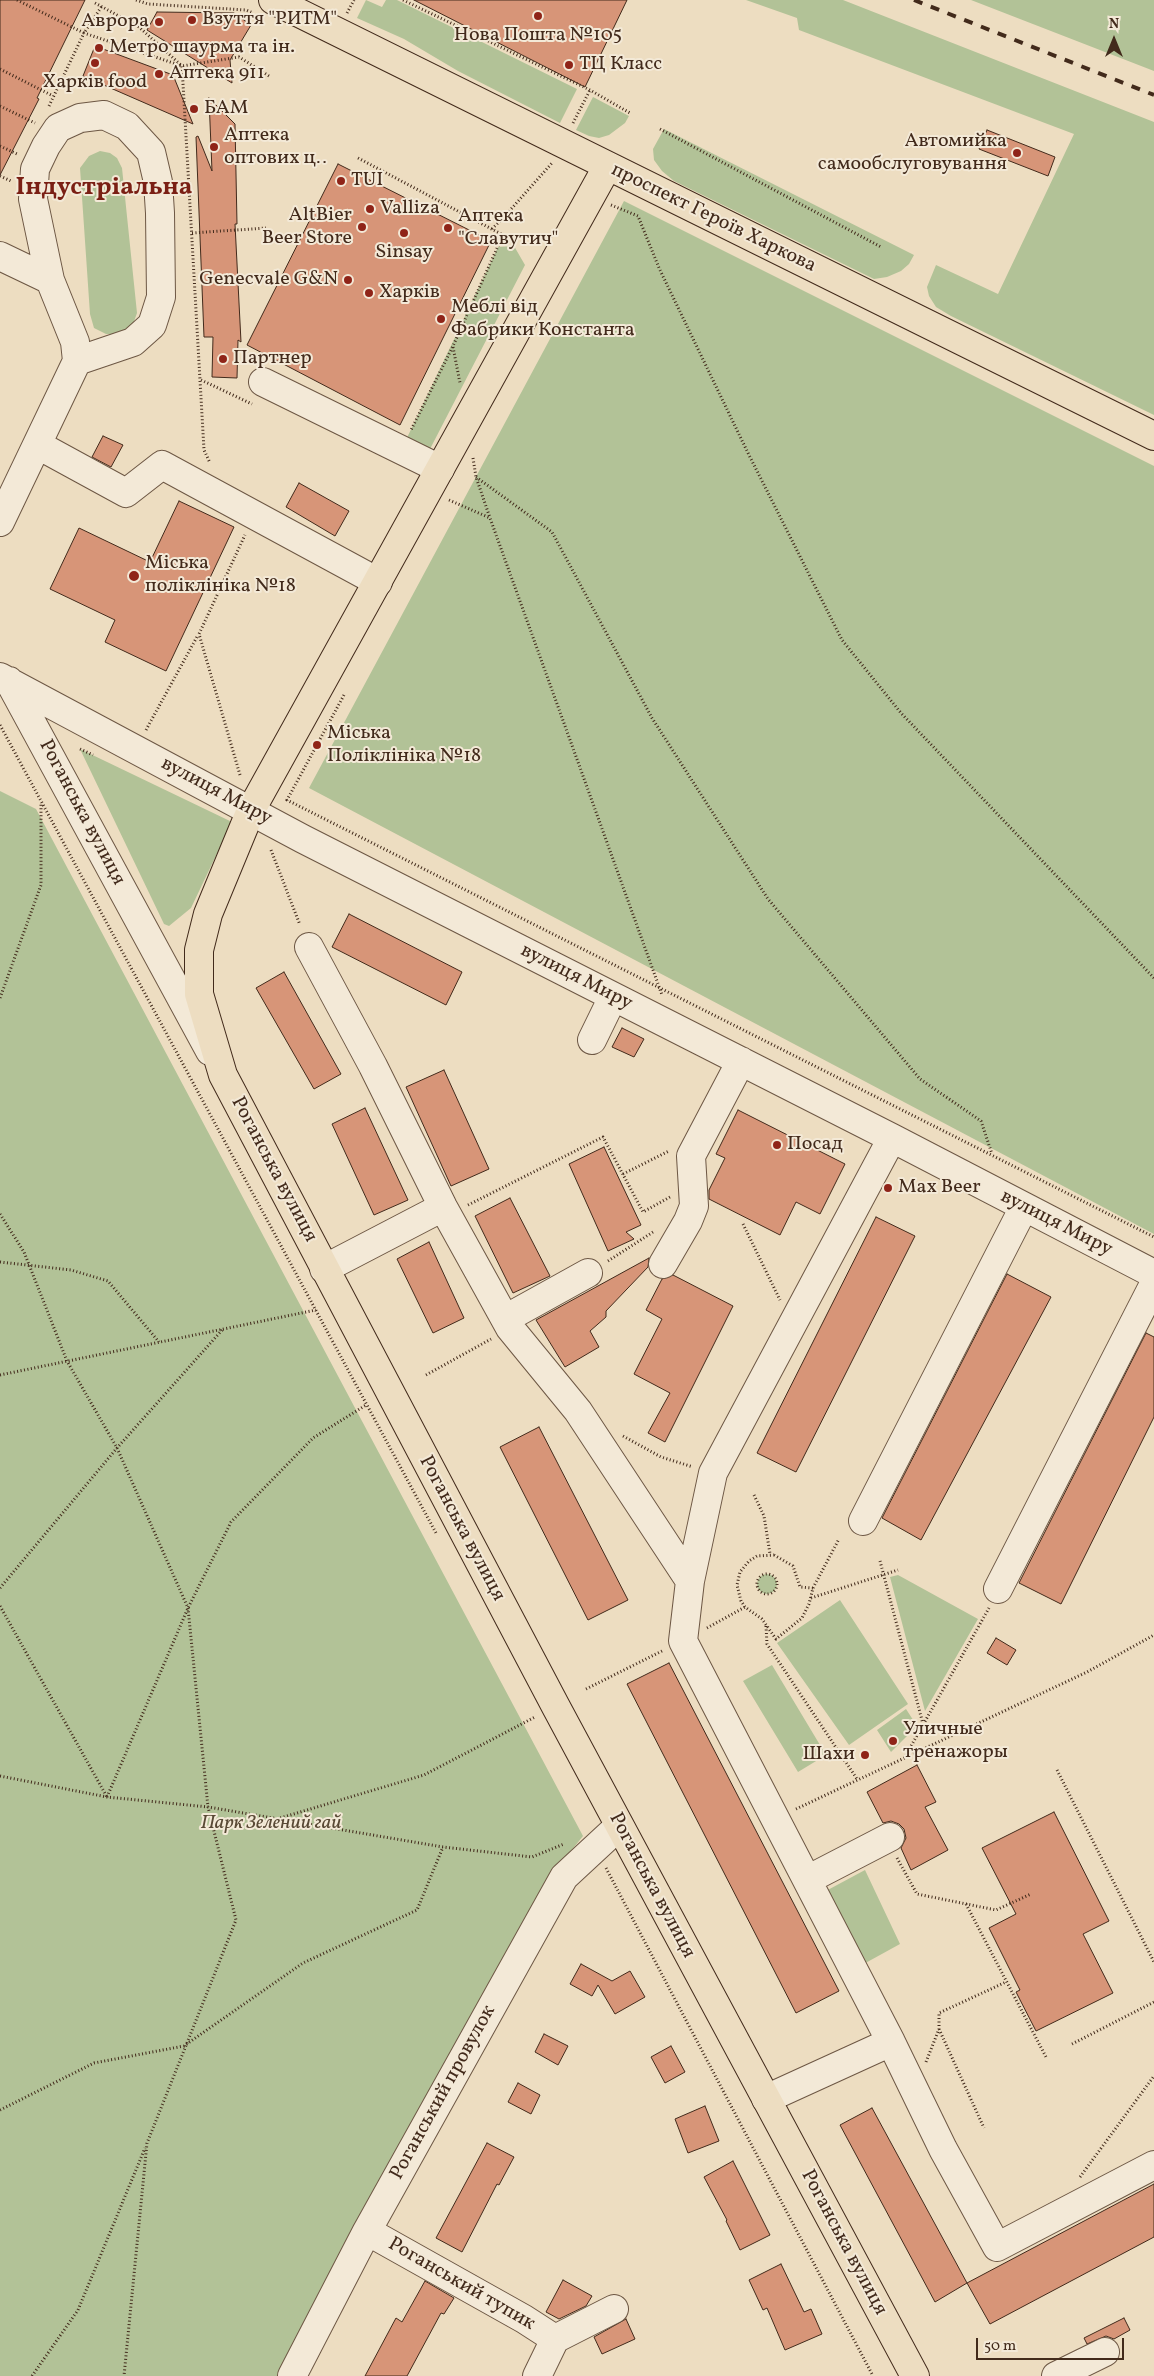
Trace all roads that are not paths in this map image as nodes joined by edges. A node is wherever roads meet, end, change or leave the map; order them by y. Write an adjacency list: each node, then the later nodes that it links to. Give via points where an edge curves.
1 (264, 7): 2 (main road, проспект Героїв Харкова, via 398,60)
2 (607, 167): 7 (main road, проспект Героїв Харкова); 9 (main road)
3 (0, 256): 4 (street)
4 (50, 280): 5 (street, via 75,342); 5 (street, via 33,199 35,169 58,128 80,118 104,115 127,126 151,152 158,182 161,297 152,325 133,342)
5 (77, 361): 8 (street)
6 (262, 382): 9 (street)
7 (1154, 436)
8 (38, 445): 10 (street); 11 (street, via 126,493 162,465)
9 (440, 469): 11 (main road)
10 (0, 522)
11 (378, 582): 13 (main road)
12 (4, 679): 13 (street, вулиця Миру); 18 (street, Роганська вулиця)
13 (251, 810): 15 (street, вулиця Миру, via 303,840); 18 (main road, via 208,914 199,950 199,994)
14 (309, 947): 21 (street)
15 (613, 996): 16 (street); 17 (street, вулиця Миру)
16 (592, 1040)
17 (741, 1061): 19 (street, вулиця Миру); 22 (street, via 690,1156 694,1206)
18 (222, 1075): 23 (main road, Роганська вулиця)
19 (892, 1138): 20 (street, вулиця Миру); 29 (street, via 713,1473)
20 (1024, 1207): 25 (street, вулиця Миру); 28 (street)
21 (445, 1211): 23 (street); 27 (street)
22 (663, 1264)
23 (324, 1268): 31 (main road, Роганська вулиця)
24 (588, 1274): 27 (street)
25 (1154, 1274)
26 (1154, 1284): 30 (street)
27 (505, 1319): 29 (street, via 578,1412)
28 (863, 1522)
29 (690, 1581): 33 (street, via 683,1641)
30 (998, 1589)
31 (619, 1826): 35 (main road, Роганська вулиця); 37 (street, Роганський провулок, via 564,1878)
32 (892, 1845): 33 (street)
33 (807, 1880): 34 (street)
34 (891, 2042): 35 (street); 36 (street, via 943,2150 997,2247)
35 (766, 2099): 43 (main road, Роганська вулиця)
36 (1154, 2165)
37 (367, 2231): 39 (street, Роганський тупик); 41 (street, Роганський провулок)
38 (614, 2309): 39 (street, Роганський тупик)
39 (555, 2339): 42 (street, Роганський тупик)
40 (1105, 2352): 44 (street)
41 (292, 2376)
42 (537, 2376)
43 (914, 2376)
44 (1056, 2376)

